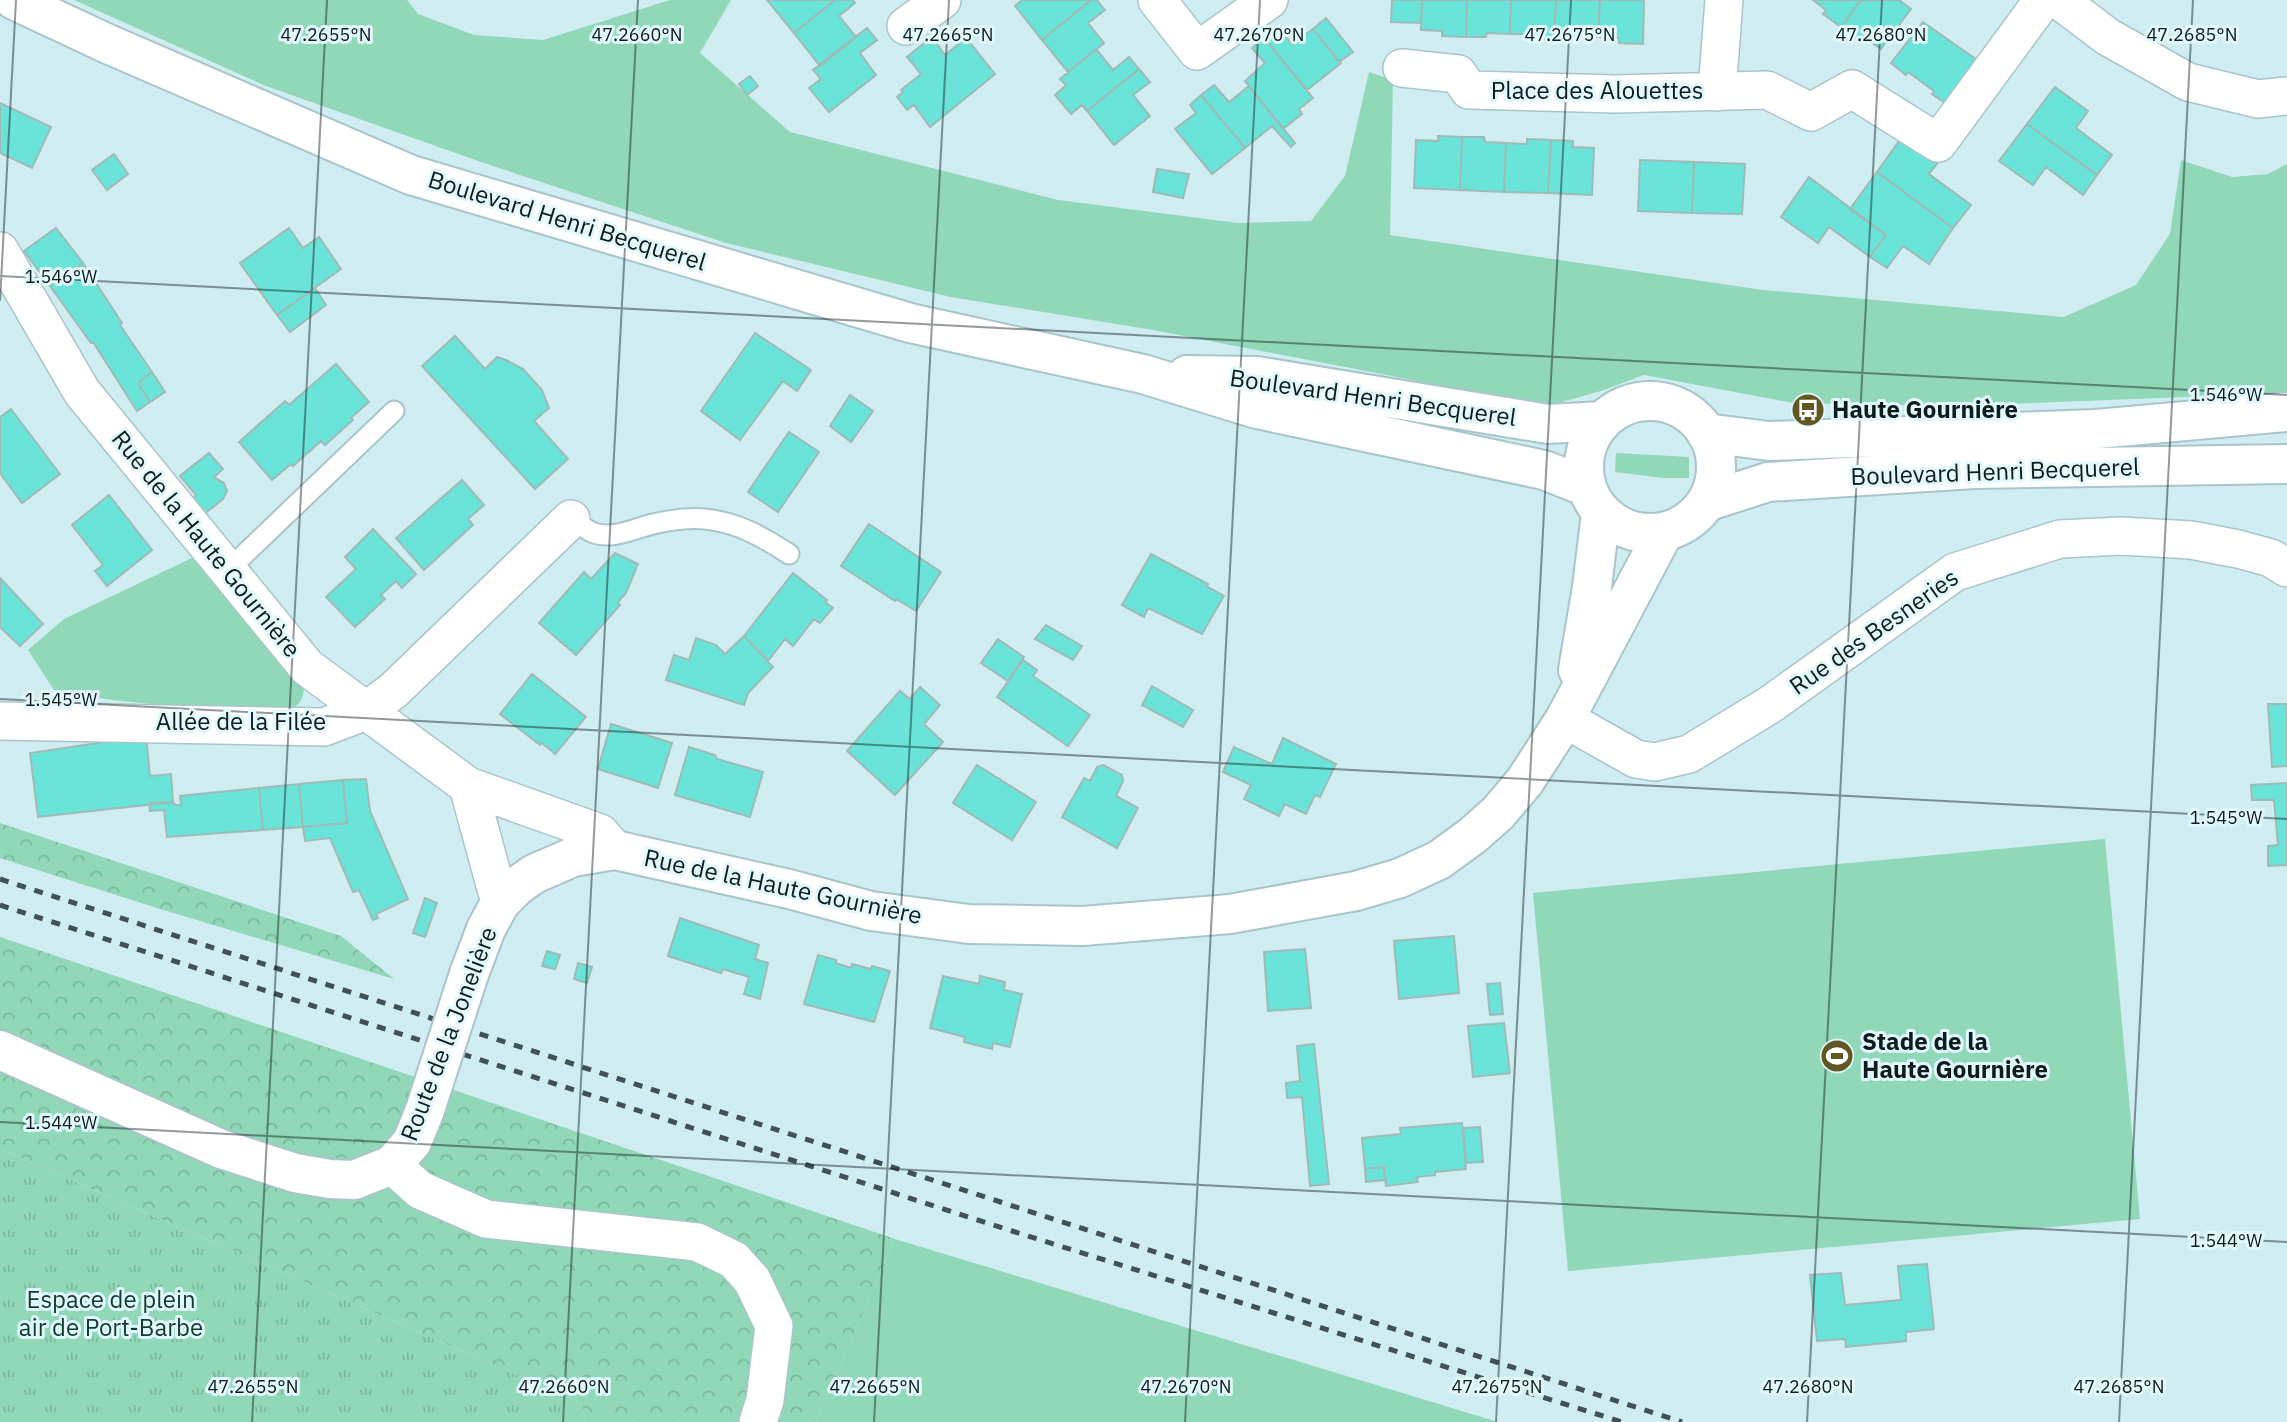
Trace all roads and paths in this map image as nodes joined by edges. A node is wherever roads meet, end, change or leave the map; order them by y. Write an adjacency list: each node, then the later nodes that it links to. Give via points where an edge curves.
1 (14, 0): 13 (main road, Boulevard Henri Becquerel, via 411,175 910,323)
2 (942, 0): 8 (street)
3 (1157, 0): 4 (street, via 1197,51)
4 (1269, 0)
5 (1724, 0): 10 (street, Place des Alouettes)
6 (2043, 0): 10 (street, Place des Alouettes, via 1938,142 1852,89 1811,112 1767,90)
7 (2059, 0): 11 (street, via 2108,37 2188,82)
8 (906, 26)
9 (1402, 68): 10 (street, Place des Alouettes, via 1458,74 1469,90)
10 (1717, 92)
11 (2272, 97)
12 (0, 251): 25 (street, Rue de la Haute Gournière, via 82,392)
13 (1143, 374): 16 (main road, Boulevard Henri Becquerel, via 1257,376 1548,424); 19 (main road, Boulevard Henri Becquerel, via 1257,409 1544,470)
14 (394, 411): 25 (lane)
15 (2287, 412): 17 (main road, Boulevard Henri Becquerel, via 2096,429 1769,441)
16 (1602, 421): 17 (main road, via 1637,402 1657,401 1693,417); 19 (main road, via 1592,435 1584,469)
17 (1706, 433): 20 (main road, via 1716,467)
18 (2287, 464): 20 (main road, Boulevard Henri Becquerel, via 1974,469 1768,482)
19 (1594, 500): 22 (main road, via 1620,526 1641,533); 26 (main road, Rue de la Haute Gournière, via 1592,587)
20 (1706, 502): 22 (main road, via 1681,526)
21 (571, 519): 23 (lane, via 595,533 622,535 672,521 705,519 738,526); 27 (street, Allée de la Filée, via 394,690)
22 (1664, 532): 26 (main road, Rue de la Haute Gournière)
23 (789, 554)
24 (2282, 556): 26 (street, Rue des Besneries, via 2191,540 2121,536 2060,539 1955,572 1771,704 1689,754 1655,762 1636,759)
25 (228, 570): 27 (street, Rue de la Haute Gournière, via 307,667)
26 (1570, 709): 30 (main road, Rue de la Haute Gournière, via 1525,781 1498,813 1439,860 1356,891 1230,914 1083,926 957,923 871,911)
27 (366, 711): 28 (street, Allée de la Filée, via 324,727); 29 (street, Rue de la Haute Gournière)
28 (0, 721)
29 (468, 786): 30 (street, Rue de la Haute Gournière, via 600,833); 31 (street)
30 (615, 850): 31 (main road, Route de la Jonelière, via 554,864 517,886)
31 (500, 904): 33 (main road, Route de la Jonelière, bridge, via 469,974 412,1142)
32 (0, 1049): 33 (main road, Route de la Jonelière, via 220,1149 295,1174 354,1180)
33 (392, 1165): 34 (street, via 420,1190 486,1219 697,1242 734,1260 752,1280 774,1326)
34 (758, 1422)

